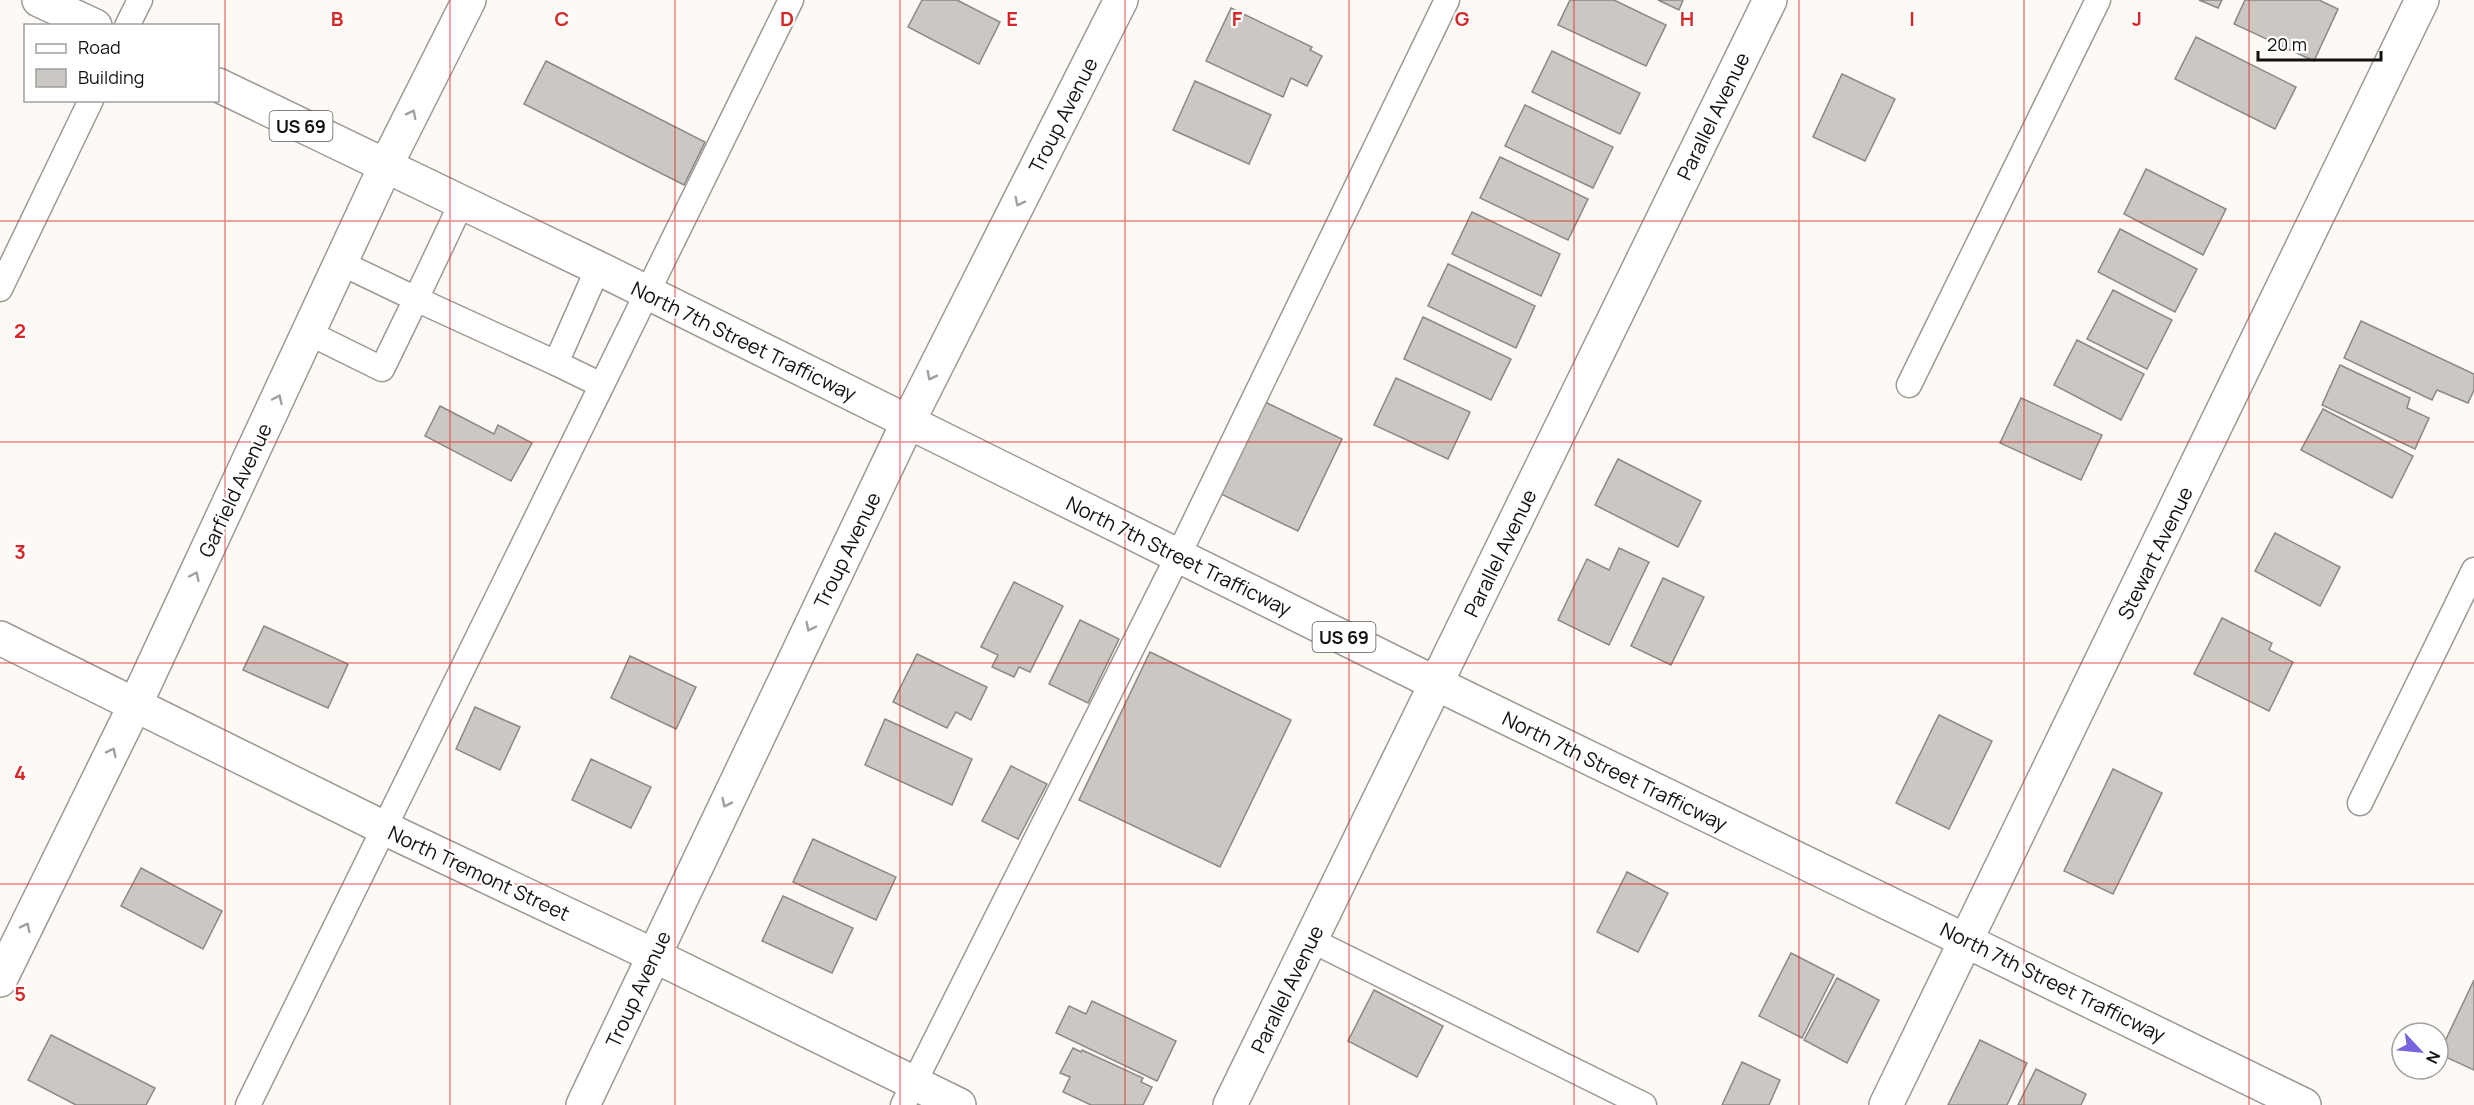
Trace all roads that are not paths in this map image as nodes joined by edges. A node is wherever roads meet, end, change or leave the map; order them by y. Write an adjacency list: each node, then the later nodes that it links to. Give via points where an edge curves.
1 (39, 0): 10 (street)
2 (140, 0): 11 (lane)
3 (469, 0): 14 (street, Garfield Avenue, one-way to 3)
4 (791, 0): 19 (lane)
5 (1121, 0): 25 (street, Troup Avenue, one-way to 25)
6 (1447, 0): 26 (lane)
7 (1770, 0): 29 (street, Parallel Avenue)
8 (2098, 0): 23 (lane)
9 (2422, 0): 34 (street, Stewart Avenue)
10 (90, 24)
11 (129, 24)
12 (219, 85): 14 (street, North 7th Street Trafficway / US 69)
13 (90, 102): 18 (lane)
14 (385, 167): 15 (street, North 7th Street Trafficway / US 69); 16 (street, Garfield Avenue)
15 (462, 202): 17 (street, North 7th Street Trafficway / US 69); 20 (lane)
16 (342, 263): 20 (lane); 21 (street, Garfield Avenue)
17 (598, 268): 19 (street, North 7th Street Trafficway / US 69); 22 (lane)
18 (0, 289)
19 (648, 294): 24 (lane); 25 (street, North 7th Street Trafficway / US 69)
20 (416, 299): 21 (lane, via 382,369); 22 (lane)
21 (309, 333): 30 (street, Garfield Avenue, one-way to 21)
22 (556, 363): 24 (lane)
23 (1909, 385)
24 (601, 386): 32 (lane)
25 (908, 422): 26 (street, North 7th Street Trafficway / US 69); 35 (street, Troup Avenue, one-way to 35)
26 (1178, 556): 29 (street, North 7th Street Trafficway / US 69); 37 (lane)
27 (2474, 570): 31 (lane)
28 (0, 638): 30 (street, North Tremont Street)
29 (1437, 684): 33 (street, Parallel Avenue); 34 (street, North 7th Street Trafficway / US 69)
30 (135, 705): 32 (street, North Tremont Street); 36 (street, Garfield Avenue, one-way to 30)
31 (2360, 803)
32 (384, 828): 35 (street, North Tremont Street); 38 (lane)
33 (1311, 940): 41 (street, Parallel Avenue); 42 (lane)
34 (1967, 940): 43 (street, Stewart Avenue); 44 (street, North 7th Street Trafficway / US 69)
35 (653, 955): 37 (street, North Tremont Street); 39 (street, Troup Avenue)
36 (0, 980)
37 (908, 1094): 40 (street, North Tremont Street)
38 (248, 1105)
39 (583, 1105)
40 (959, 1105)
41 (1230, 1105)
42 (1644, 1105)
43 (1886, 1105)
44 (2304, 1105)

